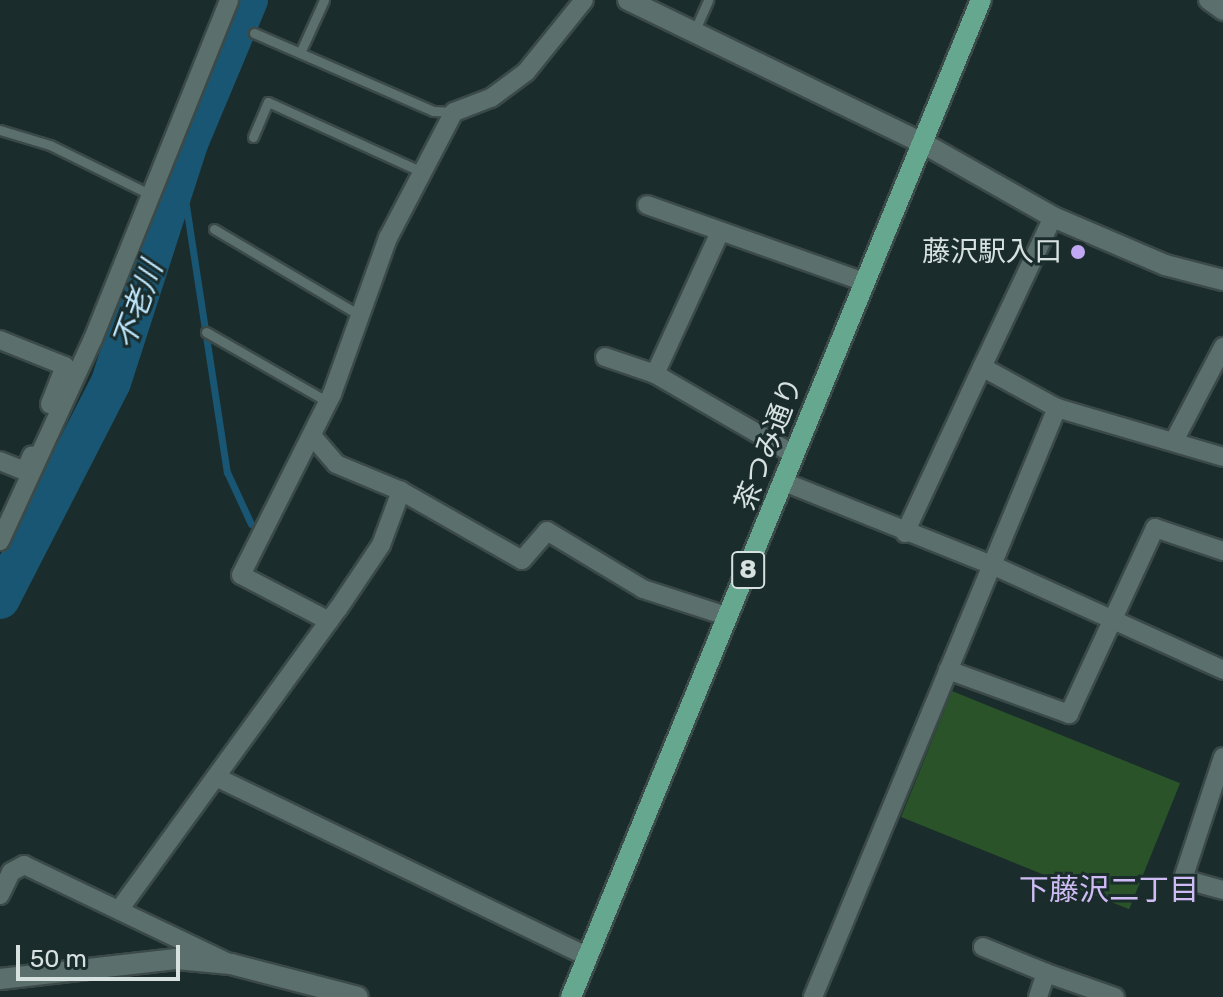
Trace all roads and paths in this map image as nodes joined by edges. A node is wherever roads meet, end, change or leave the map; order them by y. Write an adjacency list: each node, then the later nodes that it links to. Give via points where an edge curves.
1 (229, 0): 17 (street)
2 (324, 0): 11 (lane)
3 (584, 0): 12 (street, via 526,72 491,98)
4 (628, 0): 9 (street)
5 (708, 0): 9 (lane)
6 (981, 0): 15 (main road, 茶つみ通り / 8)
7 (1208, 0): 8 (street)
8 (1223, 11)
9 (694, 32): 15 (street)
10 (254, 33): 11 (lane)
11 (300, 53): 12 (lane, via 433,111)
12 (454, 112): 16 (street)
13 (0, 130): 17 (lane, via 50,145)
14 (253, 137): 16 (lane, via 268,102)
15 (921, 142): 19 (street); 23 (main road, 茶つみ通り / 8)
16 (422, 172): 24 (street, via 388,238)
17 (151, 195): 41 (street)
18 (647, 205): 21 (street)
19 (1053, 217): 22 (street, via 1165,265); 29 (street)
20 (214, 229): 24 (lane)
21 (720, 232): 23 (street); 30 (street)
22 (1223, 280)
23 (865, 282): 35 (main road, 茶つみ通り / 8)
24 (363, 317): 31 (street)
25 (206, 332): 31 (lane)
26 (0, 340): 37 (street, via 65,366 25,471)
27 (1223, 347): 34 (street)
28 (605, 357): 30 (street)
29 (982, 367): 32 (street); 40 (street)
30 (655, 374): 35 (street)
31 (328, 402): 33 (street)
32 (1057, 408): 34 (street); 43 (street)
33 (312, 436): 39 (street, via 336,464); 46 (street, via 241,575)
34 (1175, 439): 36 (street)
35 (793, 454): 38 (main road, 茶つみ通り / 8)
36 (1223, 457)
37 (0, 461)
38 (784, 482): 40 (street); 44 (main road, 茶つみ通り / 8)
39 (401, 491): 44 (street, via 522,560 547,531 643,589); 46 (street, via 381,545)
40 (905, 533): 43 (street)
41 (0, 541)
42 (1223, 551): 45 (street, via 1155,528)
43 (992, 565): 45 (street); 47 (street)
44 (729, 617): 55 (main road, 茶つみ通り / 8)
45 (1115, 619): 47 (street, via 1069,714); 48 (street)
46 (329, 621): 50 (street)
47 (948, 670): 61 (street)
48 (1223, 670)
49 (1223, 757): 51 (street, via 1183,879)
50 (216, 777): 53 (street); 55 (street)
51 (1223, 890)
52 (0, 895): 53 (street, via 11,872 24,865)
53 (119, 910): 56 (street)
54 (983, 947): 57 (street)
55 (588, 957): 60 (main road, 茶つみ通り / 8)
56 (231, 964): 58 (street, via 138,958); 59 (street)
57 (1046, 973): 62 (street); 63 (street)
58 (0, 979)
59 (358, 997)
60 (571, 997)
61 (813, 997)
62 (1038, 997)
63 (1115, 997)

